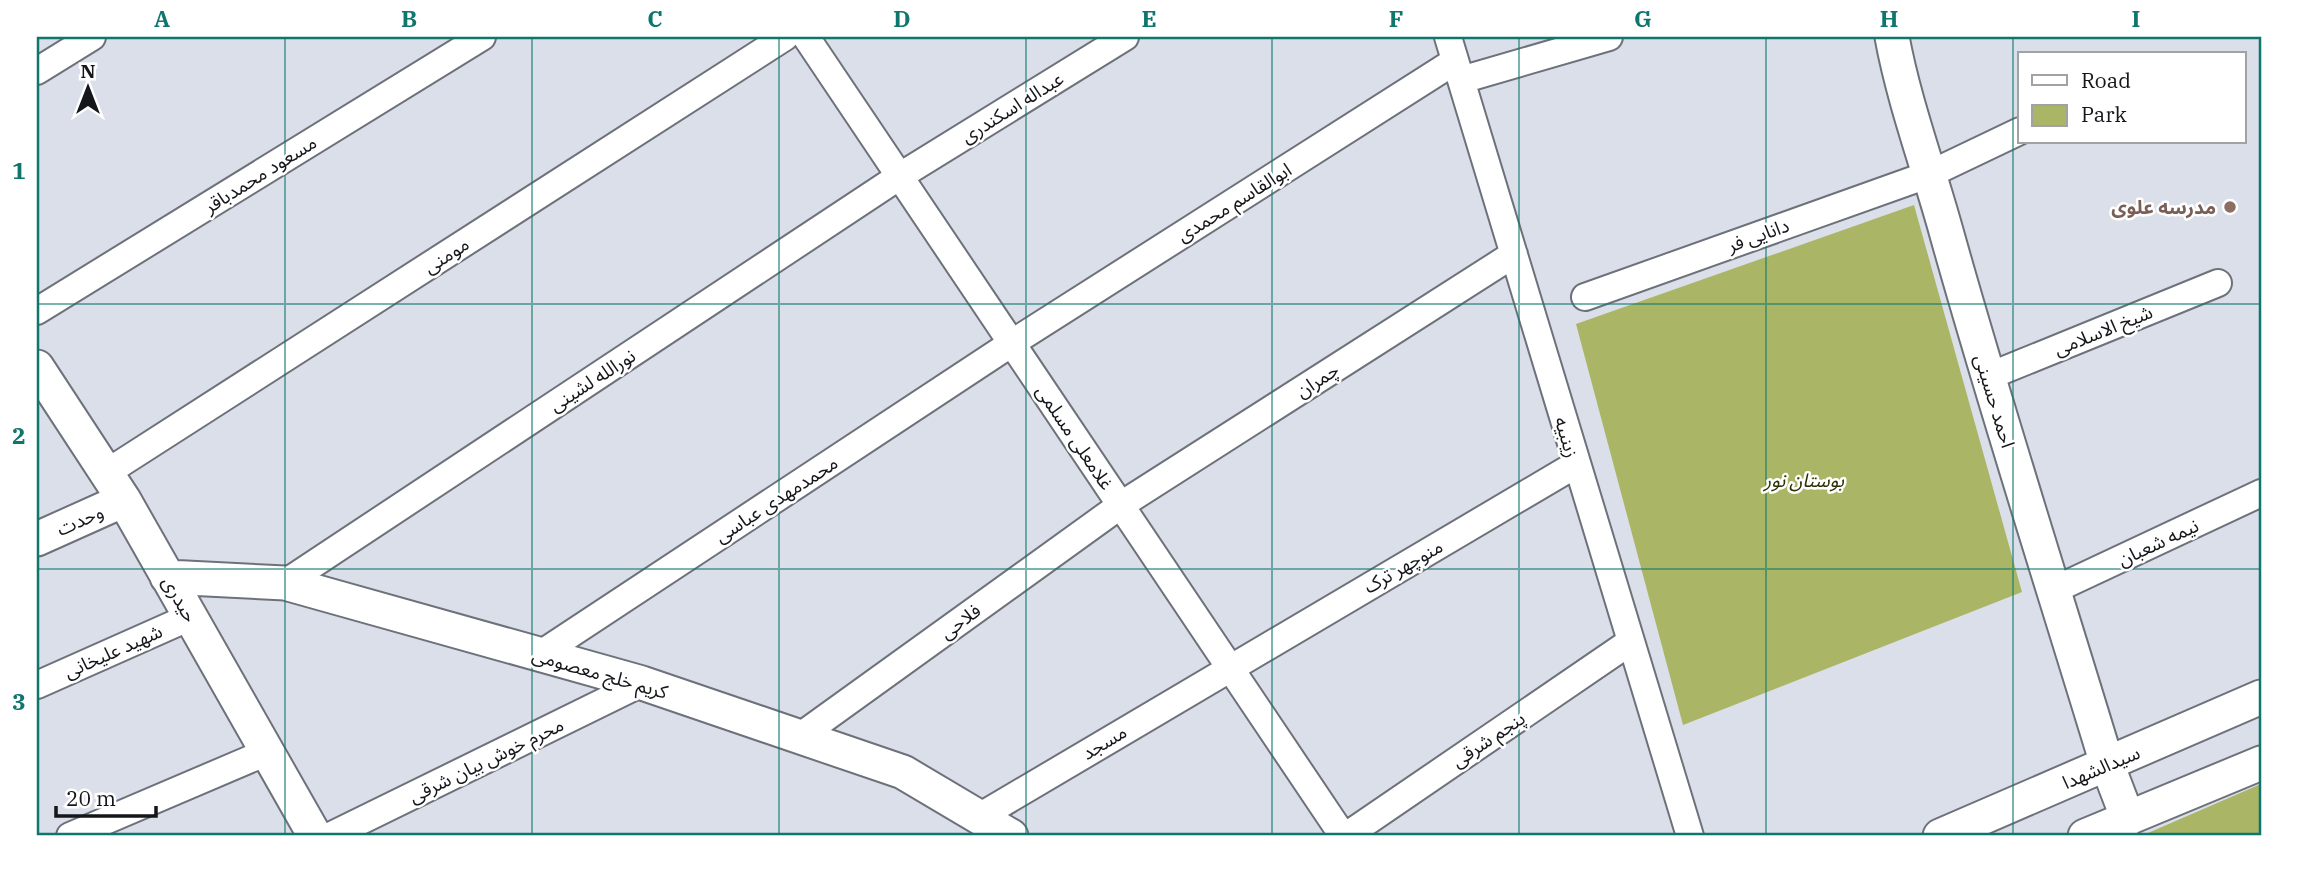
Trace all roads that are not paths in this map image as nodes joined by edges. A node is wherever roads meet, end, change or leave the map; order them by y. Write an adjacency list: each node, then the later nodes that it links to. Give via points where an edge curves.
1 (92, 37): 9 (street)
2 (482, 37): 16 (street, مسعود محمدباقر)
3 (785, 37): 21 (street, مومنی)
4 (806, 37): 12 (street, غلامعلی مسلمی)
5 (1125, 37): 12 (street, عبداله اسکندری)
6 (1609, 37): 8 (street, ابوالقاسم محمدی)
7 (1892, 37): 11 (street, احمد حسینی)
8 (1454, 59): 13 (street, زینبیه); 17 (street, ابوالقاسم محمدی)
9 (37, 71)
10 (2018, 132): 11 (street, دانایی فر)
11 (1930, 174): 15 (street, دانایی فر); 19 (street, احمد حسینی)
12 (900, 176): 17 (street, غلامعلی مسلمی); 26 (street, نورالله لشینی)
13 (1514, 254): 20 (street, زینبیه); 23 (street, چمران)
14 (2218, 283): 19 (street, شیخ الاسلامی)
15 (1585, 297)
16 (37, 311)
17 (1012, 343): 23 (street, غلامعلی مسلمی); 30 (street, محمدمهدی عباسی)
18 (37, 367): 21 (street, حیدری)
19 (1987, 377): 27 (street, احمد حسینی)
20 (1576, 465): 29 (street, زینبیه); 31 (street, منوچهر ترک)
21 (115, 486): 24 (street, وحدت); 25 (street, حیدری)
22 (2261, 493): 27 (street, نیمه شعبان)
23 (1121, 505): 31 (street, غلامعلی مسلمی); 35 (street, فلاحی)
24 (37, 539)
25 (167, 577): 26 (street, کریم خلج معصومی); 28 (street, حیدری)
26 (285, 583): 30 (street, کریم خلج معصومی)
27 (2054, 590): 38 (street, احمد حسینی)
28 (190, 617): 33 (street, شهید علیخانی); 36 (street, حیدری)
29 (1630, 642): 45 (street, پنجم شرقی); 46 (street, زینبیه)
30 (539, 655): 32 (street, کریم خلج معصومی)
31 (1230, 667): 39 (street, مسجد); 45 (street, غلامعلی مسلمی)
32 (642, 683): 35 (street, کریم خلج معصومی); 43 (street, محرم خوش بیان شرقی)
33 (37, 685)
34 (2261, 697): 38 (street, سیدالشهدا)
35 (799, 737): 39 (street, کریم خلج معصومی, via 903,772)
36 (267, 752): 41 (street); 42 (street, حیدری)
37 (2261, 763): 40 (street)
38 (2107, 764): 40 (street, احمد حسینی); 47 (street, سیدالشهدا)
39 (979, 817): 44 (street, کریم خلج معصومی)
40 (2127, 819): 48 (street)
41 (70, 836)
42 (315, 836)
43 (330, 836)
44 (1012, 836)
45 (1345, 836)
46 (1690, 836)
47 (1940, 836)
48 (2085, 836)

